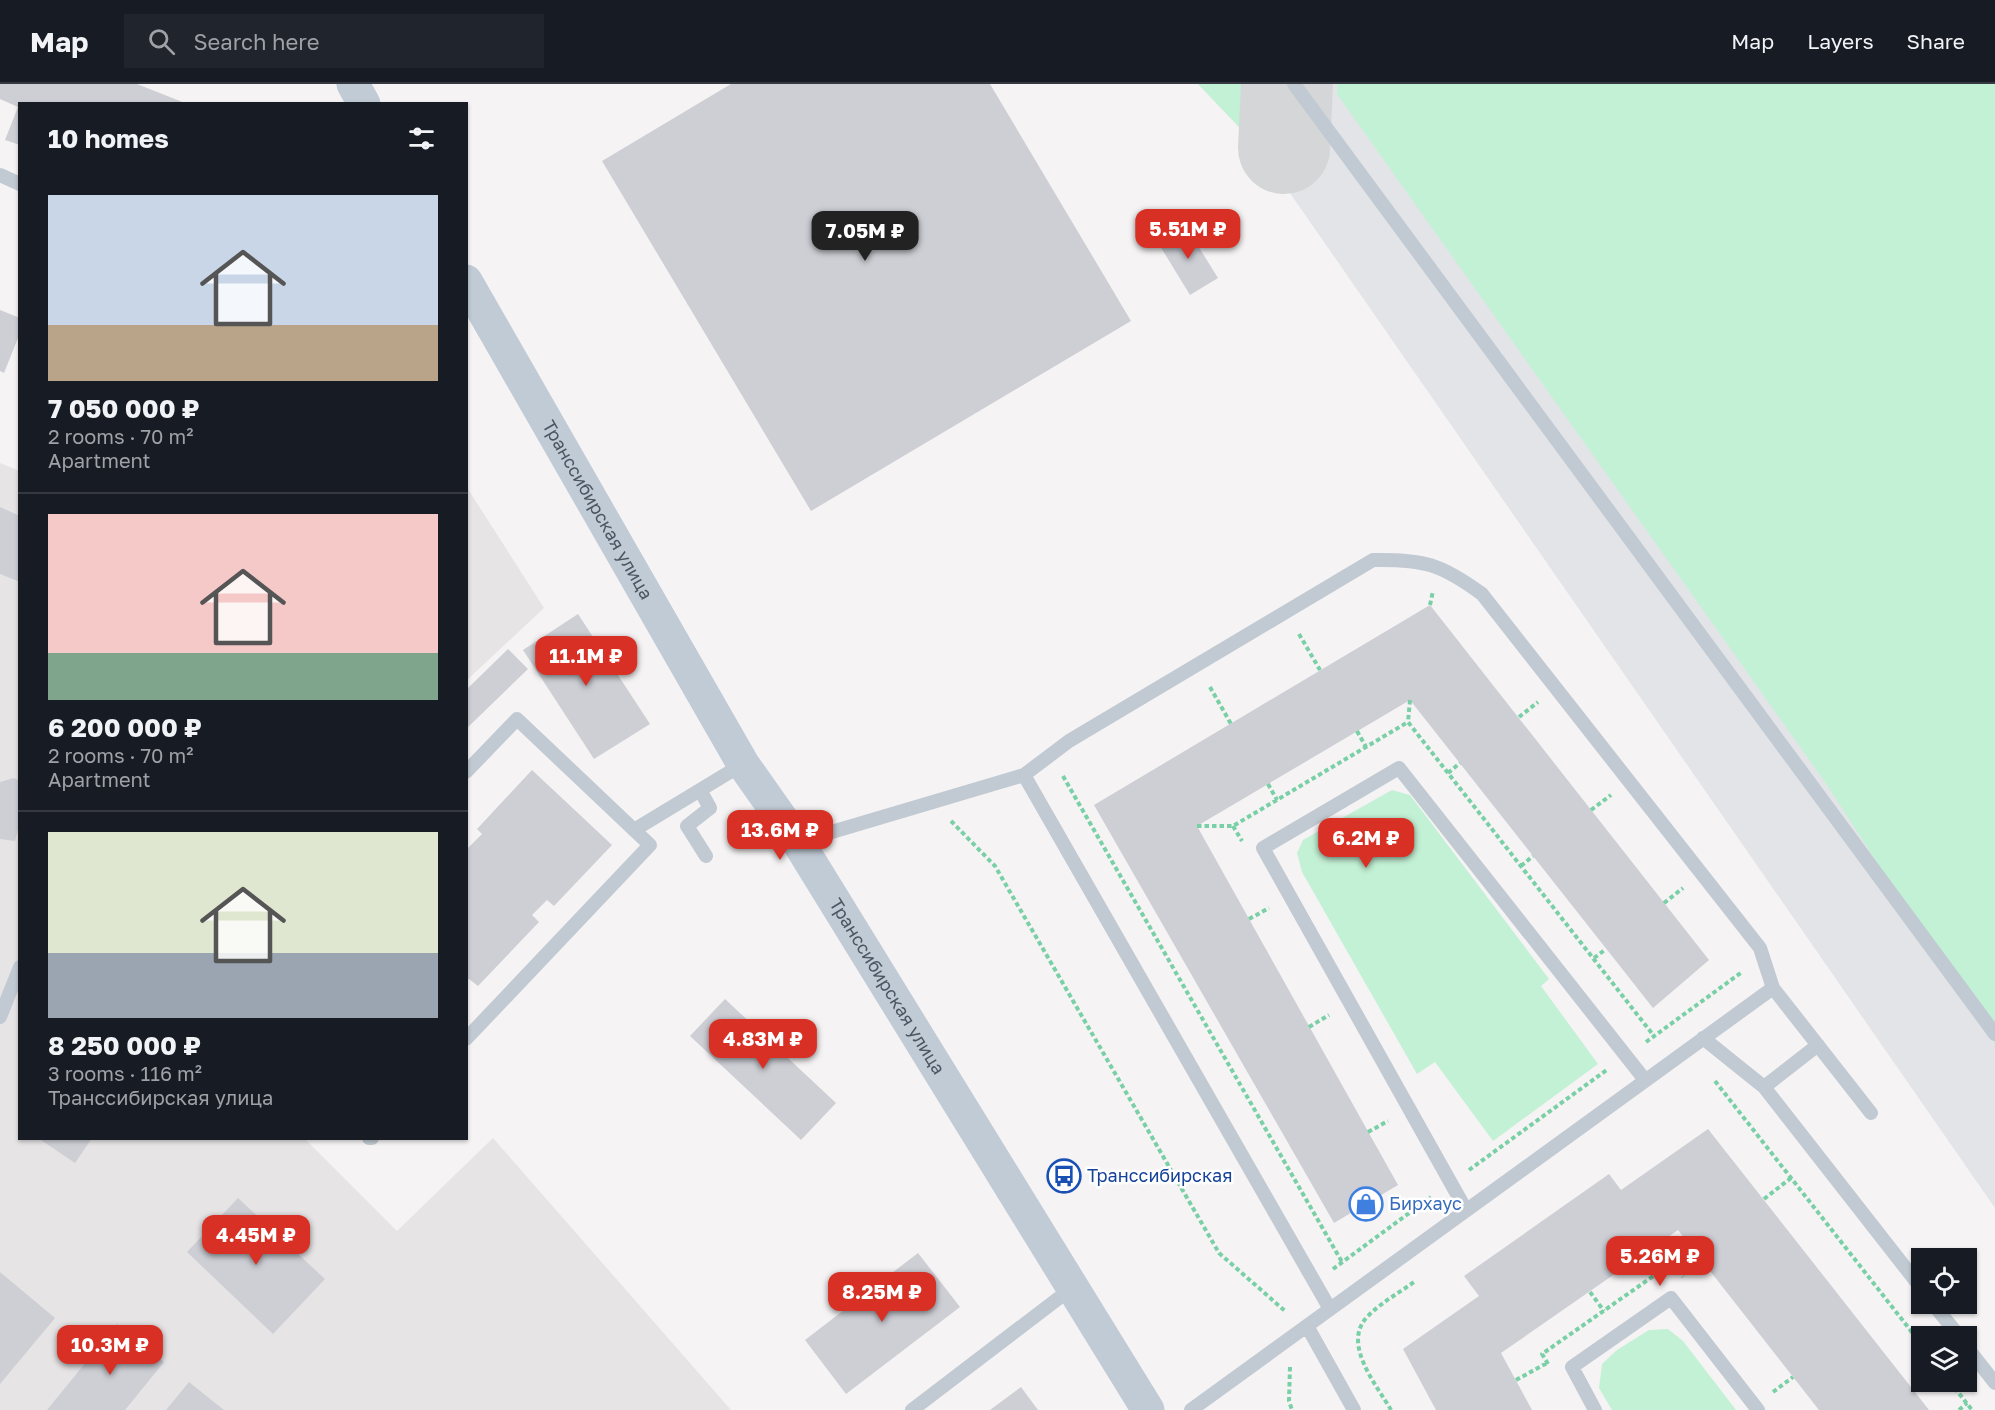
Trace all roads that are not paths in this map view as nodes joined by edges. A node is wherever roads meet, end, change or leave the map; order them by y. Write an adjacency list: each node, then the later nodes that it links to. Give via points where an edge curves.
1 (353, 84): 3 (main road)
2 (1294, 84): 17 (lane)
3 (363, 102)
4 (0, 175): 5 (lane)
5 (18, 183)
6 (468, 284): 7 (main road, Транссибирская улица)
7 (743, 764): 10 (lane); 12 (main road, Транссибирская улица)
8 (468, 770): 11 (lane, via 517,719)
9 (1024, 775): 12 (lane); 15 (lane, via 1069,741 1373,560 1412,559 1450,571 1482,594 1760,948); 27 (lane)
10 (700, 790): 11 (lane); 13 (lane, via 710,808 687,826)
11 (634, 830): 18 (lane, via 650,845)
12 (798, 842): 26 (main road, Транссибирская улица)
13 (705, 856)
14 (18, 972): 16 (lane)
15 (1773, 988): 19 (lane); 20 (lane)
16 (0, 1017)
17 (1995, 1034)
18 (468, 1037)
19 (1703, 1038): 21 (lane); 22 (lane)
20 (1818, 1045): 22 (lane); 23 (lane)
21 (1645, 1080): 24 (lane); 24 (lane, via 1399,768 1263,848)
22 (1764, 1087): 25 (lane)
23 (1871, 1113)
24 (1466, 1210): 27 (lane)
25 (1911, 1275)
26 (1072, 1288): 33 (lane); 34 (main road, Транссибирская улица)
27 (1330, 1309): 29 (lane)
28 (1941, 1314): 30 (lane)
29 (1307, 1326): 35 (lane); 36 (lane)
30 (1951, 1326)
31 (1977, 1360): 32 (lane)
32 (1995, 1383)
33 (912, 1410)
34 (1148, 1410)
35 (1191, 1410)
36 (1354, 1410)
37 (1596, 1410): 38 (lane, via 1572,1367 1671,1298)
38 (1758, 1410)

